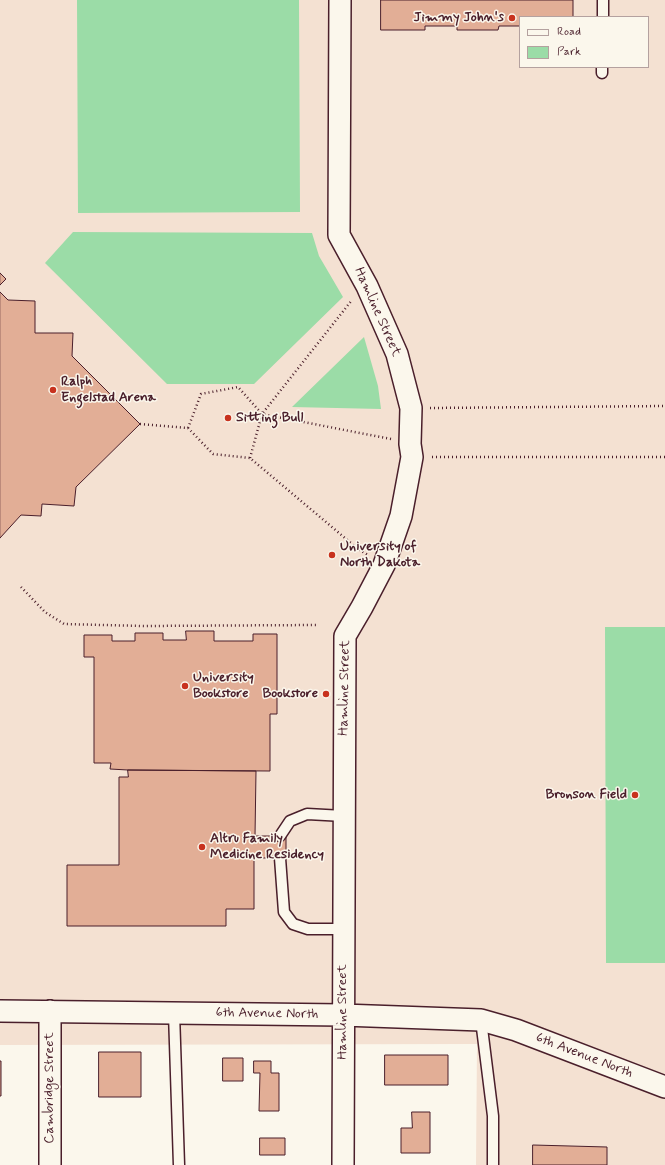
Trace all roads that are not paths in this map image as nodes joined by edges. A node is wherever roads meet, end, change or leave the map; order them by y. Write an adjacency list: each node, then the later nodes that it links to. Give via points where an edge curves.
1 (340, 0): 4 (street, Hamline Street, via 339,235 367,286 397,354 411,408 411,450 401,516 384,565 345,636)
2 (603, 0): 3 (lane)
3 (603, 16)
4 (344, 816): 5 (lane, via 307,814 290,821); 7 (street, Hamline Street)
5 (280, 836)
6 (280, 858): 7 (lane, via 284,912 293,924 308,929)
7 (343, 929): 11 (street, Hamline Street)
8 (0, 1011): 9 (street, 6th Avenue North)
9 (50, 1011): 10 (street, 6th Avenue North); 14 (street, Cambridge Street)
10 (174, 1013): 11 (street, 6th Avenue North); 15 (lane)
11 (343, 1015): 12 (street, 6th Avenue North); 16 (street, Hamline Street)
12 (481, 1020): 13 (street, 6th Avenue North, via 516,1030); 17 (lane, via 493,1116)
13 (665, 1087)
14 (50, 1165)
15 (179, 1165)
16 (343, 1165)
17 (493, 1165)

